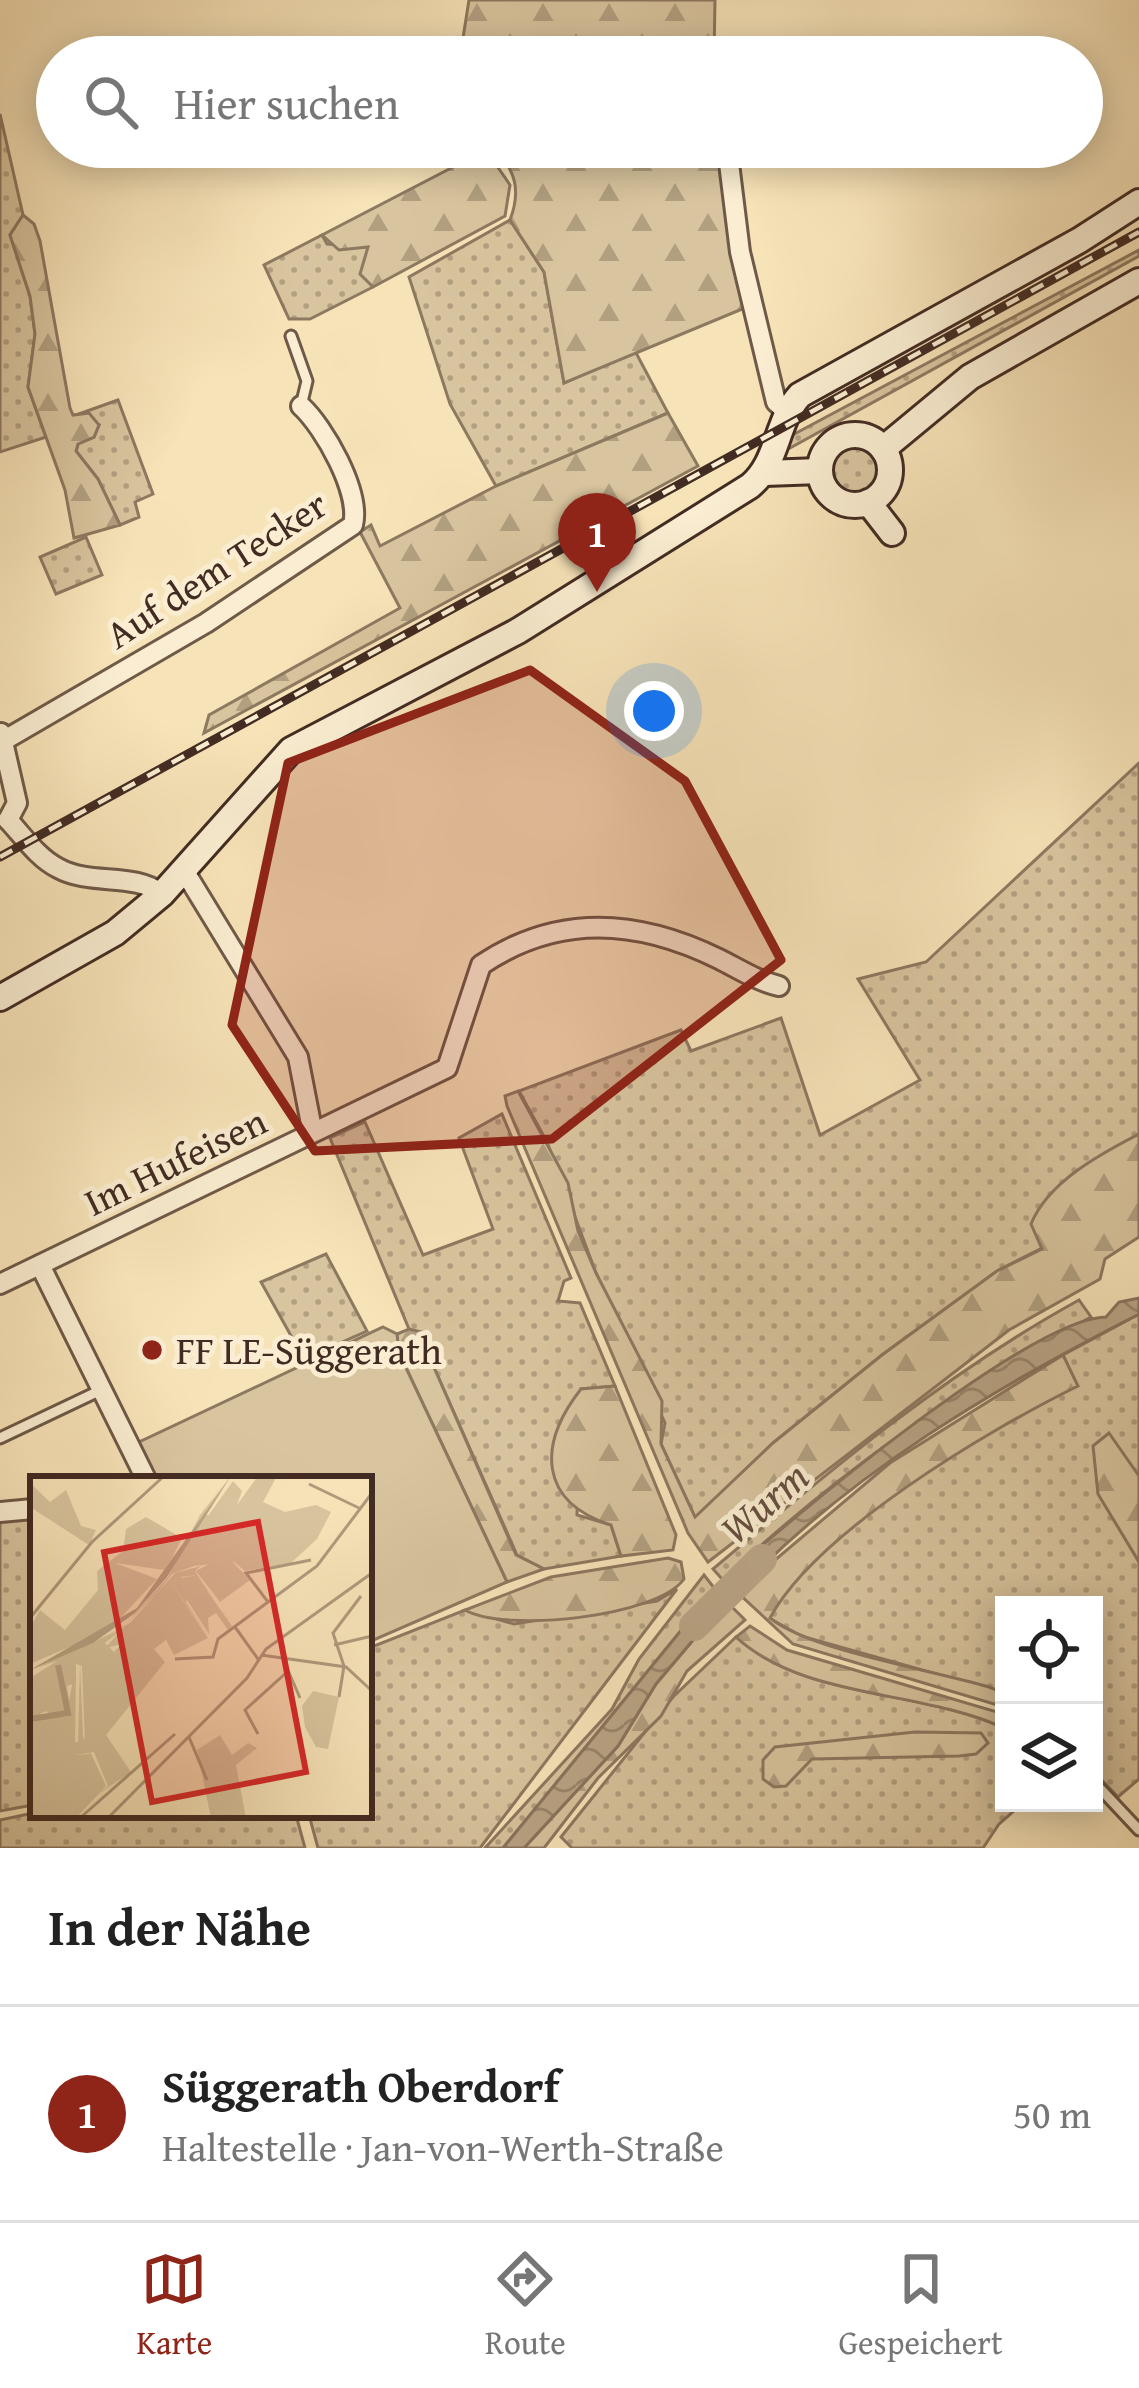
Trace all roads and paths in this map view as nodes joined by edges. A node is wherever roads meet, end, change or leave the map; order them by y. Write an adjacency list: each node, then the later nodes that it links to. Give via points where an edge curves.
1 (730, 168): 6 (street, via 740,253 776,402)
2 (1139, 202): 6 (main road, via 800,395)
3 (1139, 280): 7 (main road, via 970,376)
4 (291, 336): 5 (lane, Auf dem Tecker, via 307,381)
5 (301, 406): 12 (street, Auf dem Tecker, via 325,428 353,525 206,622)
6 (786, 411): 8 (main road)
7 (883, 449): 9 (main road, via 860,435 840,438 825,451); 10 (main road, via 888,483)
8 (768, 465): 9 (main road); 14 (main road, via 518,631 291,750)
9 (820, 471): 10 (main road, via 836,500)
10 (868, 502): 11 (main road)
11 (892, 533)
12 (1, 736): 13 (street, via 16,803)
13 (4, 820): 15 (street, via 56,868)
14 (185, 872): 15 (main road); 18 (street, Im Hufeisen, via 298,1057)
15 (162, 894): 17 (main road, via 116,933)
16 (778, 986): 18 (street, via 655,934 601,924 543,932 481,965 447,1068)
17 (0, 998)
18 (312, 1129): 19 (street, Im Hufeisen)
19 (40, 1264): 20 (street, Im Hufeisen); 21 (street)
20 (0, 1284)
21 (100, 1390): 22 (lane); 23 (street)
22 (0, 1438)
23 (144, 1476)
24 (30, 1509): 25 (street)
25 (0, 1512)
26 (1103, 1792): 27 (lane)
27 (1139, 1830)

